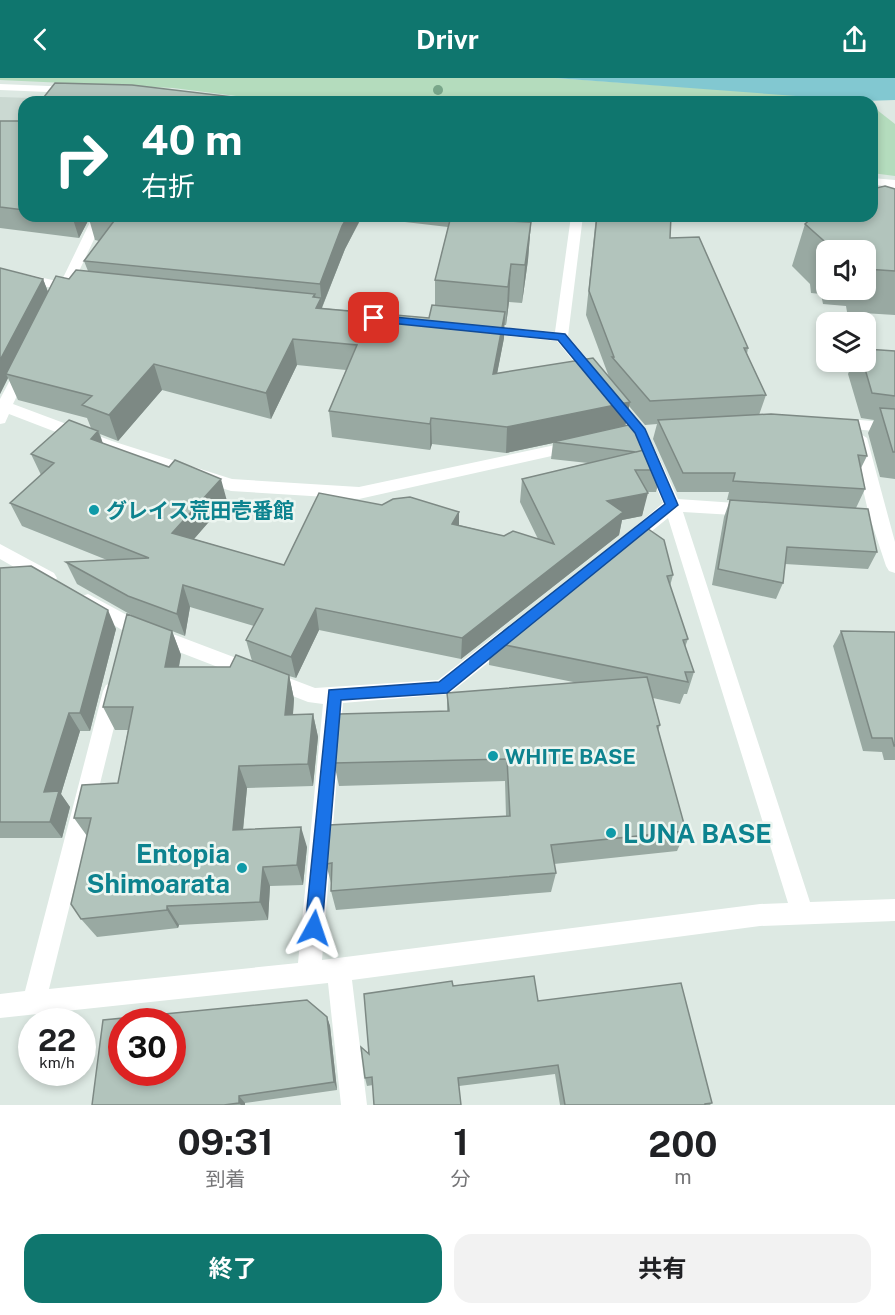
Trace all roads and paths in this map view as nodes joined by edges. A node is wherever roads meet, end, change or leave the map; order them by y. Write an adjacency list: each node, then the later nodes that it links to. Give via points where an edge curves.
1 (0, 87): 2 (street)
2 (80, 90)
3 (878, 182): 4 (street)
4 (895, 184)
5 (96, 222): 8 (street)
6 (576, 222): 12 (street)
7 (0, 272): 8 (street)
8 (65, 288): 9 (street); 10 (street)
9 (93, 291)
10 (55, 308)
11 (468, 327): 12 (street)
12 (561, 337): 19 (street)
13 (29, 357): 14 (street)
14 (2, 412): 21 (street, via 231,485 359,493)
15 (822, 423): 16 (street)
16 (856, 424): 17 (street); 25 (street)
17 (895, 428)
18 (661, 431): 19 (street)
19 (640, 432): 20 (street); 22 (street)
20 (621, 436)
21 (588, 443)
22 (672, 505): 23 (street); 27 (street); 35 (street)
23 (764, 511)
24 (832, 515): 25 (street)
25 (878, 518): 28 (street)
26 (0, 551): 30 (street)
27 (608, 556)
28 (895, 566)
29 (525, 622): 33 (street, via 442,688)
30 (129, 625): 31 (street); 33 (street, via 315,696)
31 (123, 648)
32 (118, 670): 38 (street)
33 (334, 694): 37 (street)
34 (895, 910): 35 (street)
35 (803, 914): 36 (street, via 760,915)
36 (339, 971): 37 (street); 40 (street)
37 (309, 974): 38 (street)
38 (34, 1002): 39 (street)
39 (0, 1006)
40 (354, 1105)

